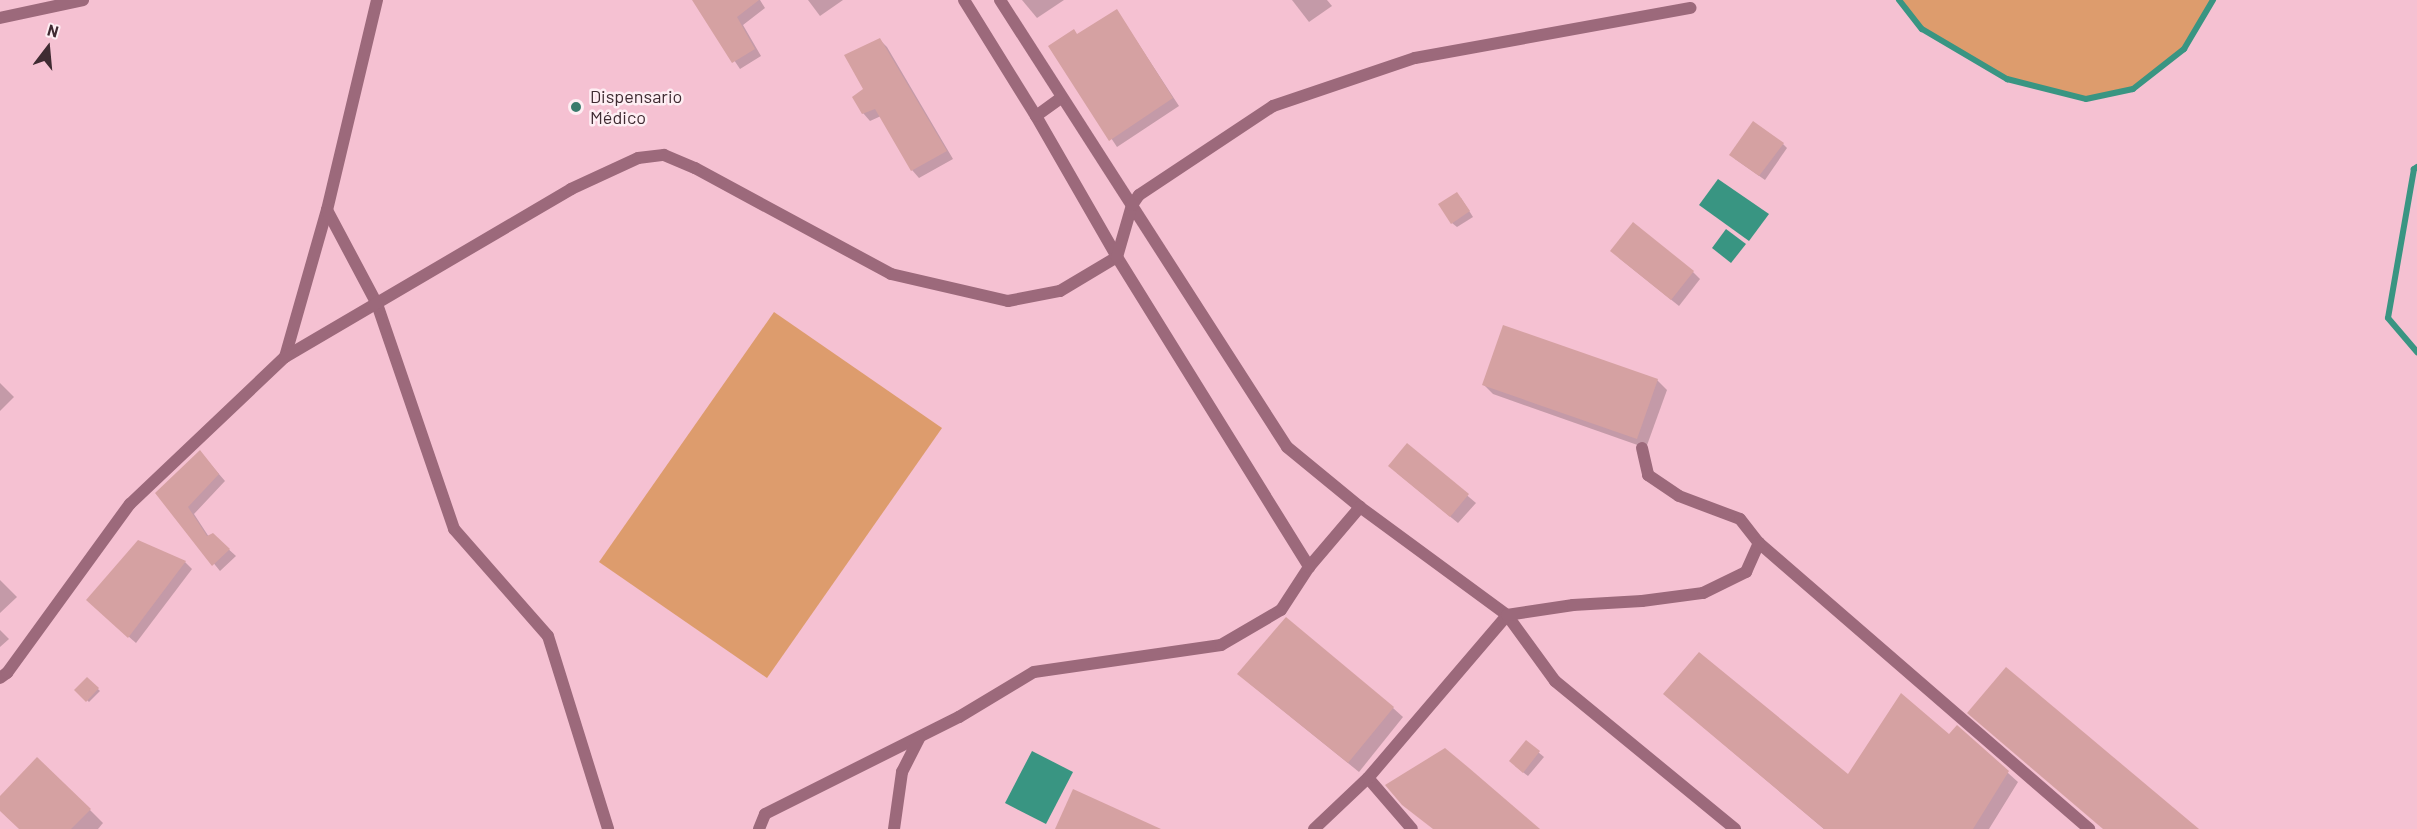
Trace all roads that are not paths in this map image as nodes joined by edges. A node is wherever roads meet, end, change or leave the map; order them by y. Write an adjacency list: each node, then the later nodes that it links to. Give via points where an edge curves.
1 (83, 0): 6 (street)
2 (377, 0): 10 (street)
3 (964, 0): 8 (street)
4 (1000, 0): 7 (street)
5 (1690, 4): 9 (street, via 1415,58 1273,106 1139,195)
6 (0, 18)
7 (1062, 98): 8 (street); 9 (street)
8 (1036, 116): 11 (street)
9 (1132, 205): 11 (street); 15 (street, via 1287,447)
10 (327, 210): 12 (street); 13 (street)
11 (1117, 257): 12 (street, via 1060,291 1008,301 891,274 664,155 638,158 571,189); 17 (street)
12 (377, 304): 13 (street); 22 (street, via 454,529 548,636)
13 (285, 357): 19 (street, via 130,504)
14 (1642, 448): 16 (street, via 1648,475 1679,496 1740,519)
15 (1360, 507): 17 (street); 18 (street)
16 (1759, 543): 18 (street, via 1746,572 1703,593); 28 (street)
17 (1309, 567): 20 (street, via 1281,610 1221,645 1034,672)
18 (1507, 615): 21 (street); 27 (street, via 1555,681)
19 (0, 678)
20 (920, 737): 23 (street, via 765,814); 24 (street, via 902,772)
21 (1368, 778): 25 (street); 26 (street)
22 (608, 829)
23 (759, 829)
24 (894, 829)
25 (1314, 829)
26 (1412, 829)
27 (1735, 829)
28 (2089, 829)

